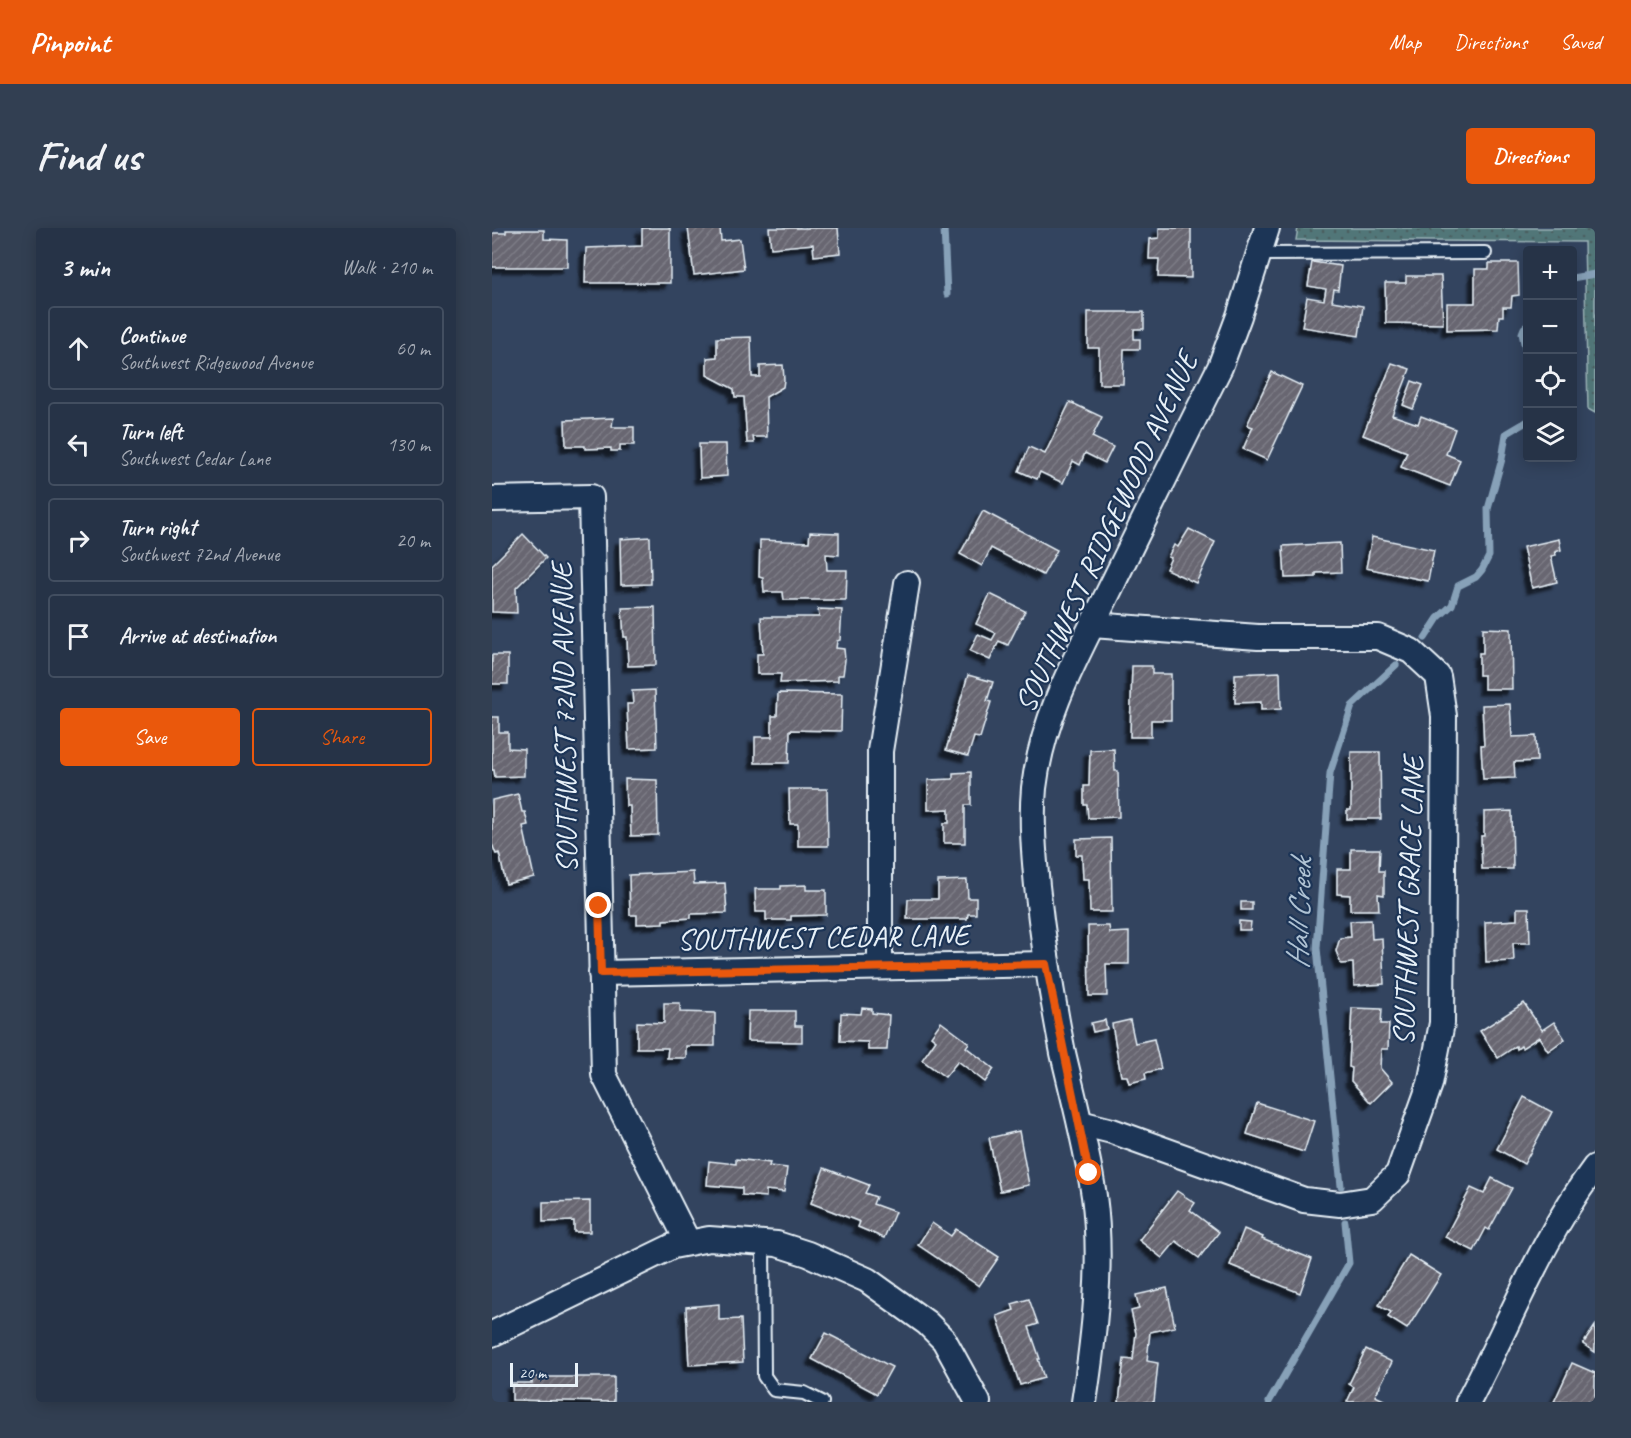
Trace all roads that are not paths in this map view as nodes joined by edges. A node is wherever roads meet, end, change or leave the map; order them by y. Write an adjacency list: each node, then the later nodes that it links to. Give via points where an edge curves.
1 (1267, 228): 3 (street, SOUTHWEST RIDGEWOOD AVENUE)
2 (1485, 253): 3 (lane)
3 (1259, 254): 6 (street, SOUTHWEST RIDGEWOOD AVENUE, via 1220,367)
4 (492, 499): 9 (street, SOUTHWEST 72ND AVENUE, via 591,497)
5 (907, 583): 8 (street, via 880,751)
6 (1092, 625): 7 (street, SOUTHWEST RIDGEWOOD AVENUE, via 1068,672 1046,730 1034,791 1035,864); 10 (street, SOUTHWEST GRACE LANE, via 1258,637 1378,638 1411,651 1438,676 1444,717 1442,1023 1430,1084 1398,1174 1372,1199 1340,1204 1304,1200)
7 (1046, 964): 8 (street, SOUTHWEST CEDAR LANE); 10 (street, SOUTHWEST RIDGEWOOD AVENUE)
8 (880, 967): 9 (street, SOUTHWEST CEDAR LANE)
9 (601, 973): 12 (street, SOUTHWEST 72ND AVENUE, via 604,1075)
10 (1080, 1123): 17 (street, SOUTHWEST RIDGEWOOD AVENUE, via 1099,1241)
11 (1595, 1167): 18 (street, via 1527,1278)
12 (688, 1242): 13 (street, via 709,1239); 14 (street)
13 (763, 1243): 15 (lane, via 764,1376 774,1390 804,1393); 16 (street, via 808,1254 867,1280 927,1323 944,1341)
14 (492, 1334)
15 (822, 1402)
16 (978, 1402)
17 (1084, 1402)
18 (1468, 1402)

